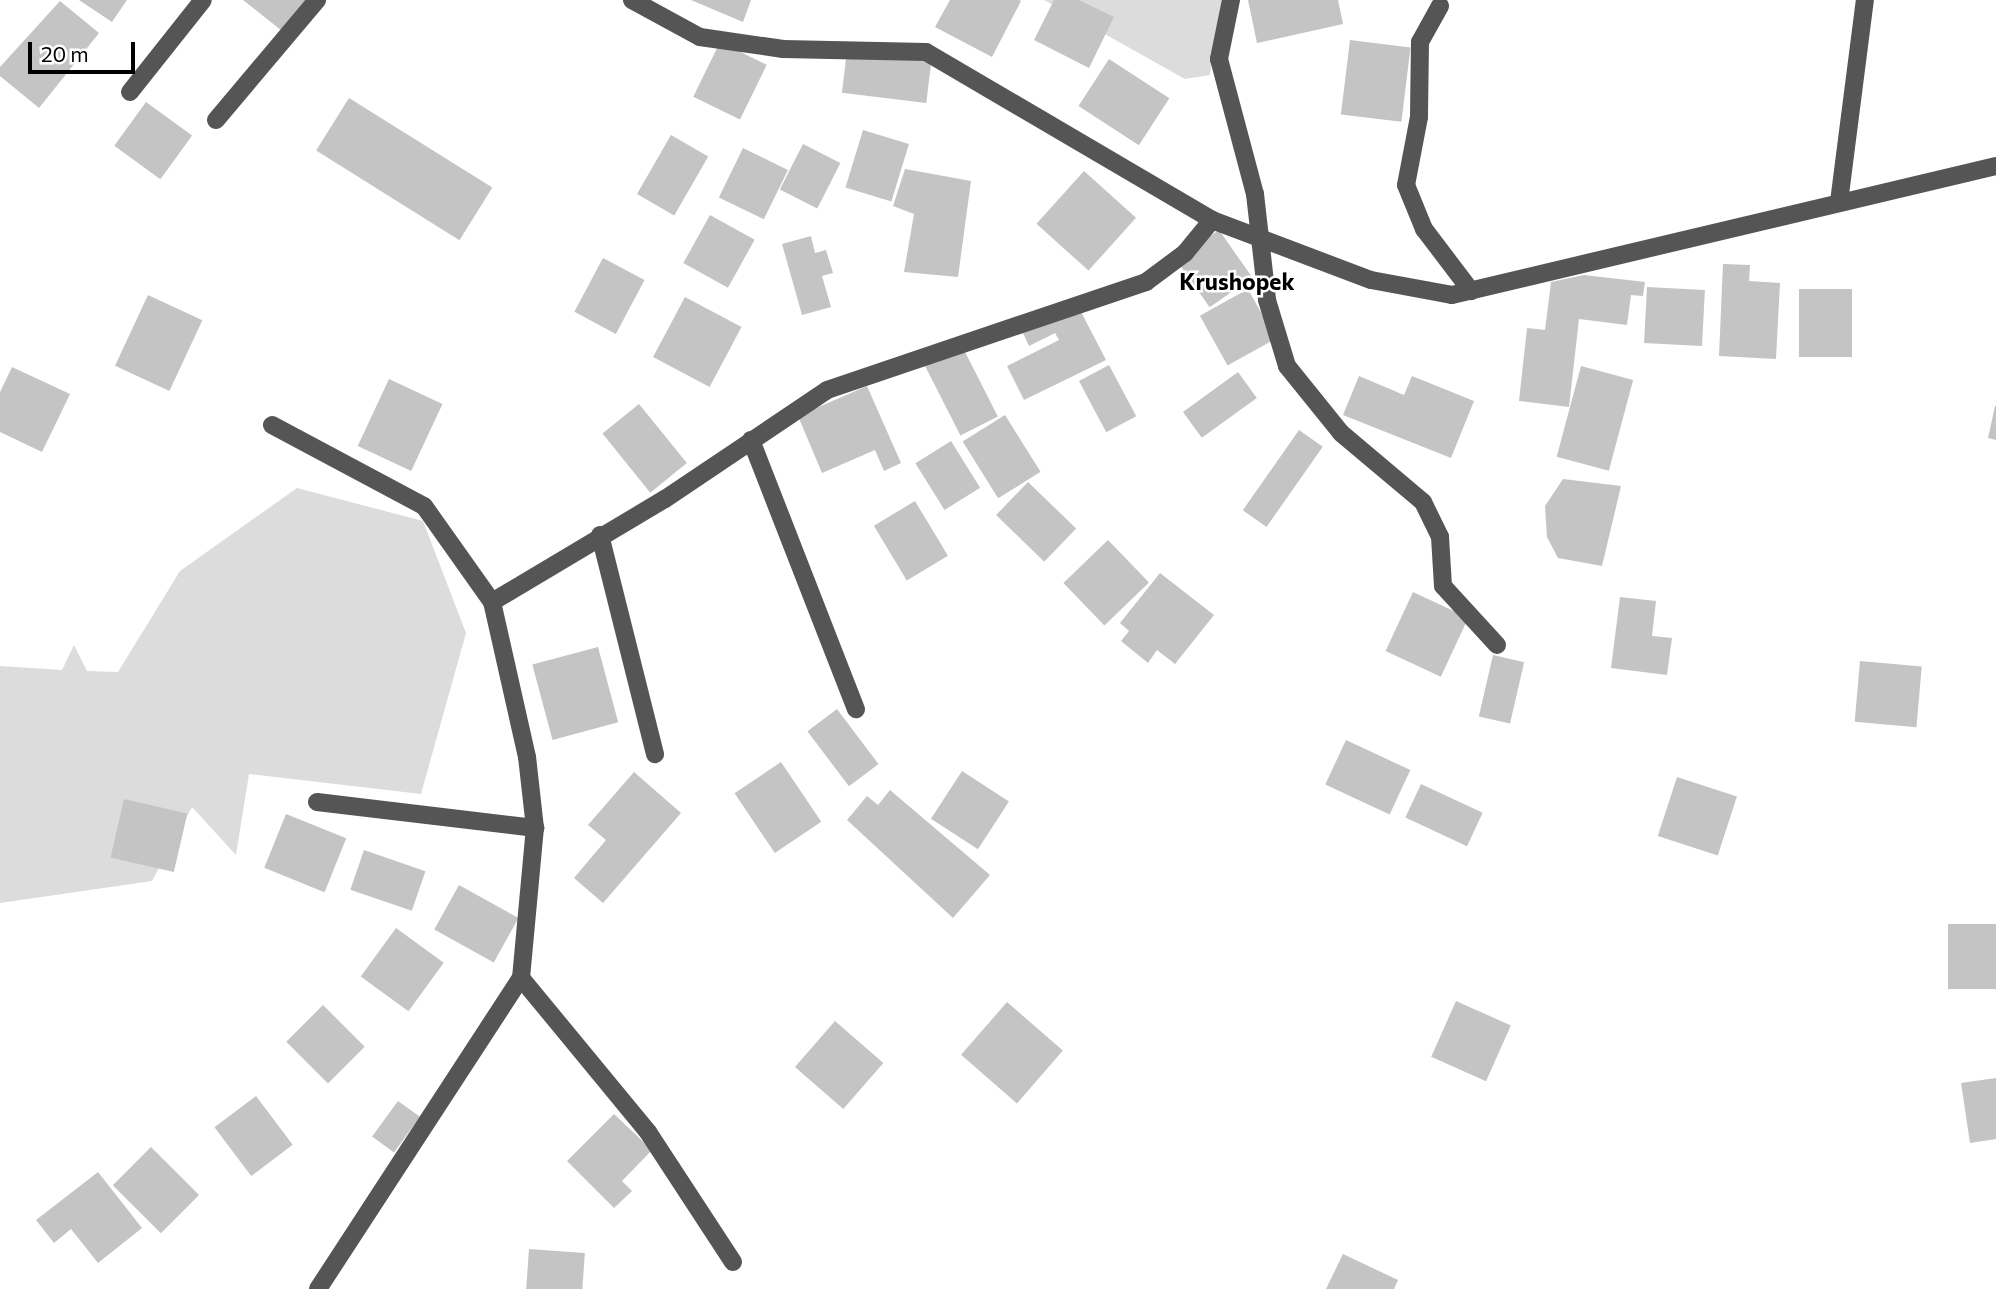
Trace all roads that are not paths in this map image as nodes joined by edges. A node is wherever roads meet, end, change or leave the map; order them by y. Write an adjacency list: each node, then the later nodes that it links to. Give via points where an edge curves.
1 (203, 0): 7 (street)
2 (317, 0): 8 (street)
3 (632, 0): 11 (street, via 700,37 783,49 926,52)
4 (1231, 0): 12 (street, via 1219,59)
5 (1865, 0): 10 (street)
6 (1440, 6): 13 (street, via 1420,42 1419,117 1406,185 1424,229)
7 (130, 92)
8 (216, 120)
9 (1996, 166): 10 (street)
10 (1839, 202): 13 (street)
11 (1212, 220): 12 (street); 15 (street, via 1185,253 1146,282 827,390)
12 (1263, 243): 13 (street, via 1371,280 1452,295); 18 (street, via 1267,300 1287,366 1341,433 1423,502 1440,537 1443,586)
13 (1471, 291)
14 (272, 425): 17 (street, via 424,506)
15 (751, 440): 16 (street); 19 (street)
16 (600, 535): 17 (street); 20 (street)
17 (492, 602): 22 (street, via 527,757)
18 (1497, 645)
19 (856, 709)
20 (655, 754)
21 (317, 802): 22 (street)
22 (535, 828): 23 (street)
23 (521, 978): 24 (street, via 648,1132); 25 (street)
24 (733, 1262)
25 (318, 1289)

